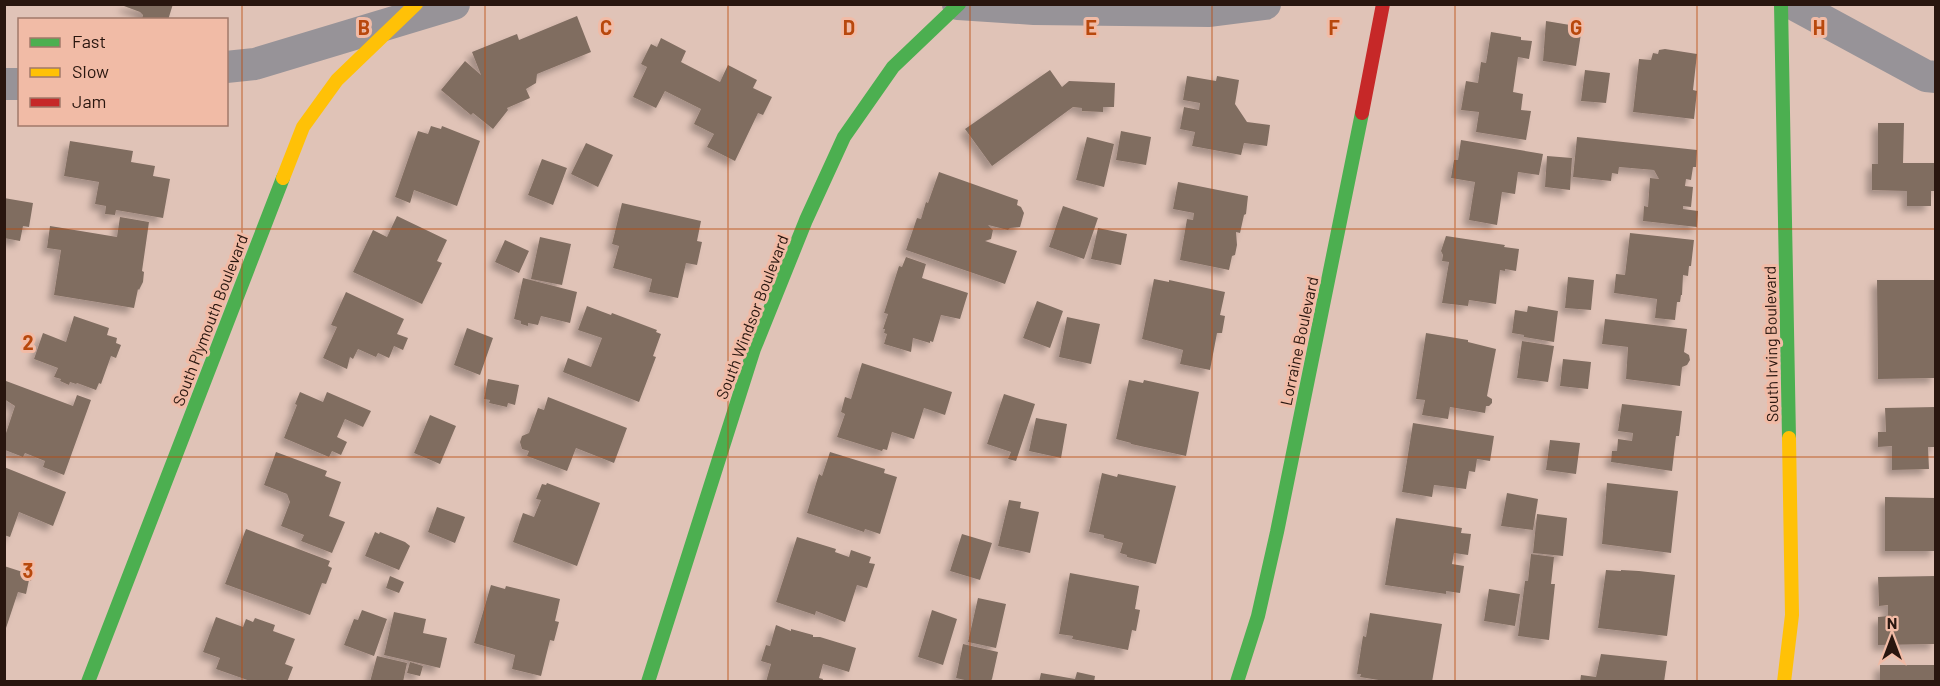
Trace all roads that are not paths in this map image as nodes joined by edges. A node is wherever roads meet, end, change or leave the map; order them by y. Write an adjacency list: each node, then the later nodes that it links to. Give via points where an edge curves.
1 (454, 4): 7 (street)
2 (1265, 4): 6 (street, via 1210,11)
3 (1383, 4): 12 (street, Lorraine Boulevard, via 1277,532)
4 (1781, 4): 13 (street, South Irving Boulevard, via 1792,615)
5 (1793, 4): 9 (street, via 1926,76)
6 (959, 5): 11 (street, South Windsor Boulevard, via 893,67 844,137 754,349)
7 (406, 13): 8 (street, via 255,64); 10 (street, South Plymouth Boulevard, via 337,81 303,127)
8 (228, 66)
9 (1935, 77)
10 (88, 681)
11 (648, 681)
12 (1238, 681)
13 (1784, 681)

